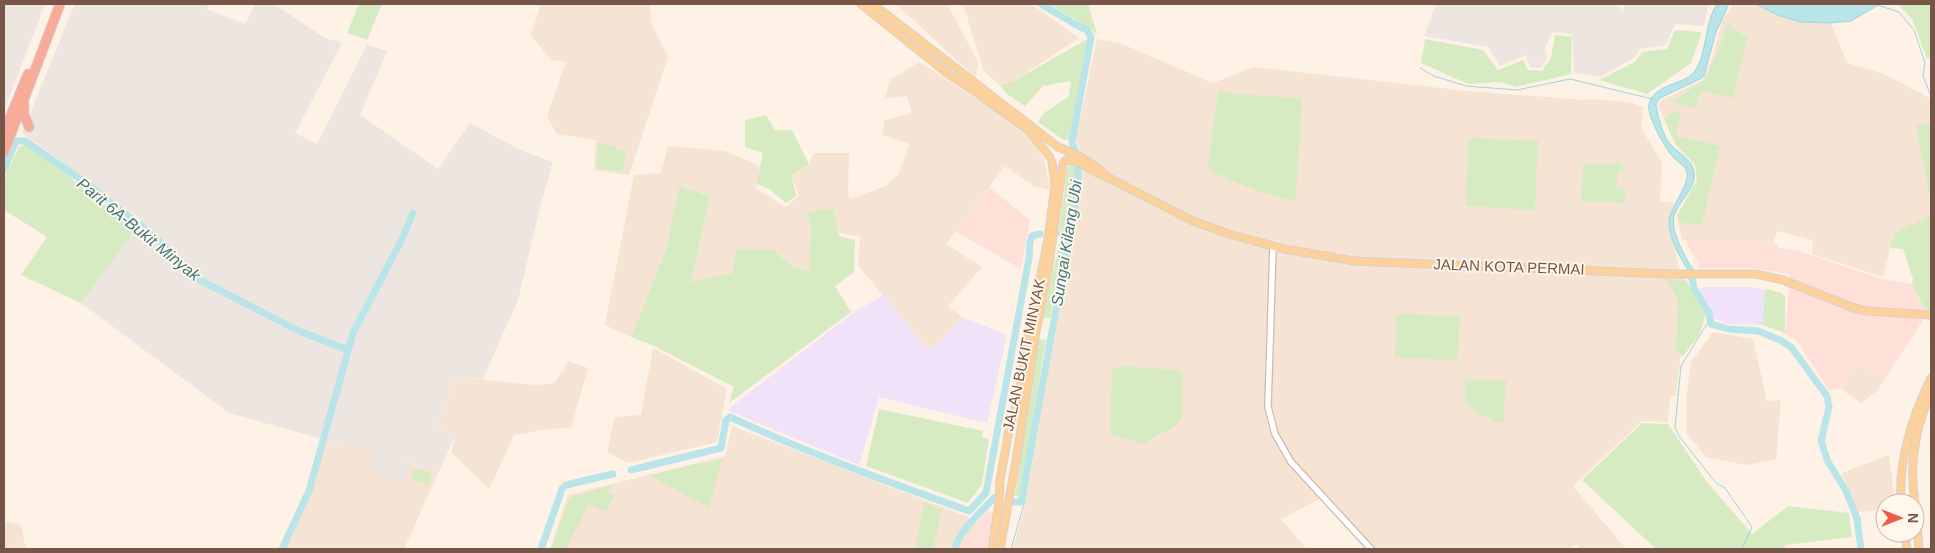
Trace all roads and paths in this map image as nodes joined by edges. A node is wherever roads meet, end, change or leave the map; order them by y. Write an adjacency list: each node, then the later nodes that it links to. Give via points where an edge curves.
1 (54, 4): 5 (highway)
2 (60, 4): 5 (highway)
3 (861, 4): 11 (main road, via 948,74 1028,130)
4 (873, 4): 9 (main road)
5 (21, 98): 6 (highway); 7 (highway); 8 (highway, via 28,128)
6 (4, 107)
7 (10, 119): 8 (highway)
8 (8, 133): 10 (highway)
9 (1060, 147): 11 (main road, via 1052,150); 12 (main road, JALAN KOTA PERMAI)
10 (4, 152)
11 (1051, 159): 12 (main road, via 1058,164); 19 (main road, JALAN BUKIT MINYAK, via 1055,185 1048,239)
12 (1068, 159): 13 (main road, JALAN KOTA PERMAI, via 1086,162 1099,175 1199,223); 20 (main road, JALAN BUKIT MINYAK)
13 (1273, 247): 14 (main road, JALAN KOTA PERMAI, via 1354,261 1756,274 1783,280 1854,308); 27 (street, via 1268,406 1275,434 1291,462)
14 (1919, 315): 15 (main road, JALAN KOTA PERMAI); 16 (main road, JALAN KOTA PERMAI)
15 (1931, 315)
16 (1931, 319)
17 (1931, 378): 21 (main road, via 1907,447)
18 (1931, 393): 22 (main road, via 1914,449)
19 (1013, 417): 20 (main road, via 1006,475 1010,475); 23 (main road, JALAN BUKIT MINYAK, via 1000,480)
20 (1020, 432): 24 (main road, JALAN BUKIT MINYAK)
21 (1901, 493)
22 (1914, 493)
23 (999, 503): 24 (main road, via 1007,483); 25 (main road, JALAN BUKIT MINYAK)
24 (1008, 505): 26 (main road, JALAN BUKIT MINYAK)
25 (992, 549)
26 (1000, 549)
27 (1371, 549)

